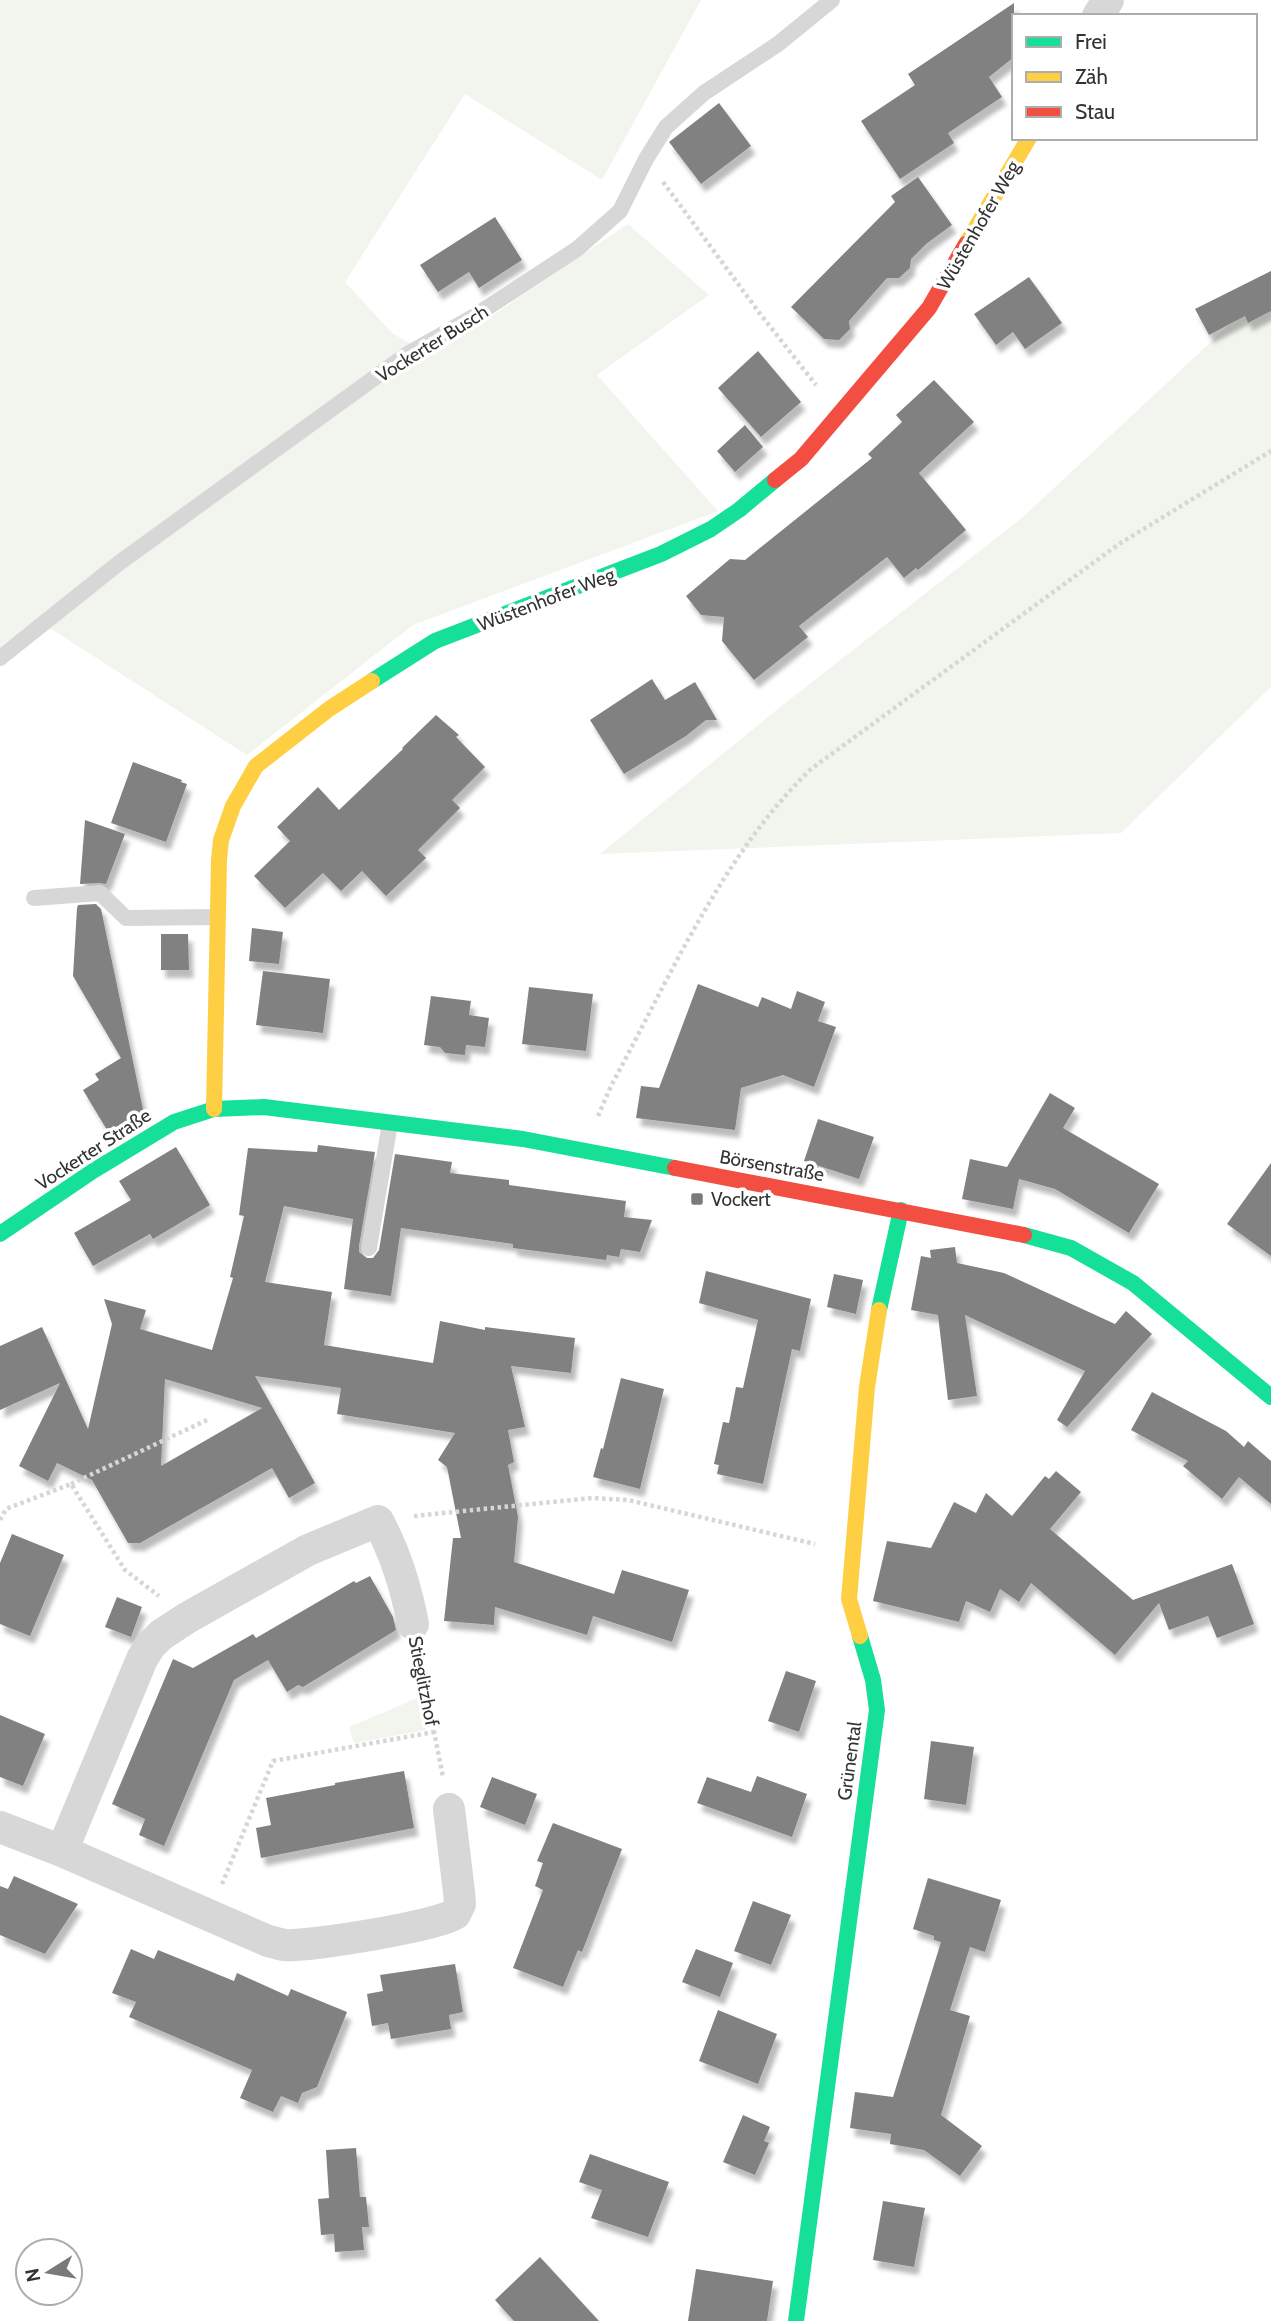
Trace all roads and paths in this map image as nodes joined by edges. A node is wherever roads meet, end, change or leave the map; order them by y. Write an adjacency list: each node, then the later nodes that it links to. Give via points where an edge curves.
1 (832, 0): 3 (lane, Vockerter Busch, via 778,44 704,93 666,127)
2 (1027, 140): 4 (street, Wüstenhofer Weg, via 929,308)
3 (646, 159): 4 (path); 6 (lane, Vockerter Busch, via 620,211 578,249 406,355 119,563)
4 (839, 413): 8 (street, Wüstenhofer Weg, via 801,459 712,529 661,554 435,641 285,742 256,766 233,806 221,840)
5 (1271, 451): 11 (path, via 1119,544 794,786 718,888)
6 (0, 657)
7 (34, 898): 8 (lane, via 100,892 126,918)
8 (217, 916): 9 (street, Wüstenhofer Weg)
9 (214, 1109): 10 (street, Börsenstraße, via 264,1107); 13 (street, Vockerter Straße, via 174,1122 140,1141)
10 (390, 1123): 11 (street, Börsenstraße); 14 (lane)
11 (579, 1149): 12 (street, Börsenstraße)
12 (901, 1210): 15 (street, Börsenstraße, via 1071,1248 1133,1283); 20 (street, Grünental, via 874,1335)
13 (0, 1234)
14 (369, 1248)
15 (1271, 1397)
16 (207, 1420): 17 (path)
17 (71, 1484): 18 (path, via 6,1509); 21 (path, via 125,1570)
18 (0, 1521)
19 (378, 1521): 20 (path, via 592,1497 628,1500); 21 (street, via 308,1550); 22 (street, Stieglitzhof, via 406,1586)
20 (852, 1553): 28 (street, Grünental, via 849,1599 877,1710)
21 (187, 1618): 26 (street, via 160,1635 142,1658)
22 (413, 1624): 23 (path, Stieglitzhof)
23 (434, 1732): 24 (path, Stieglitzhof); 27 (path, via 273,1762)
24 (449, 1809): 27 (street, via 460,1904 448,1918 355,1937 284,1945)
25 (0, 1827): 26 (street)
26 (62, 1851): 27 (street)
27 (210, 1915)
28 (796, 2321)

